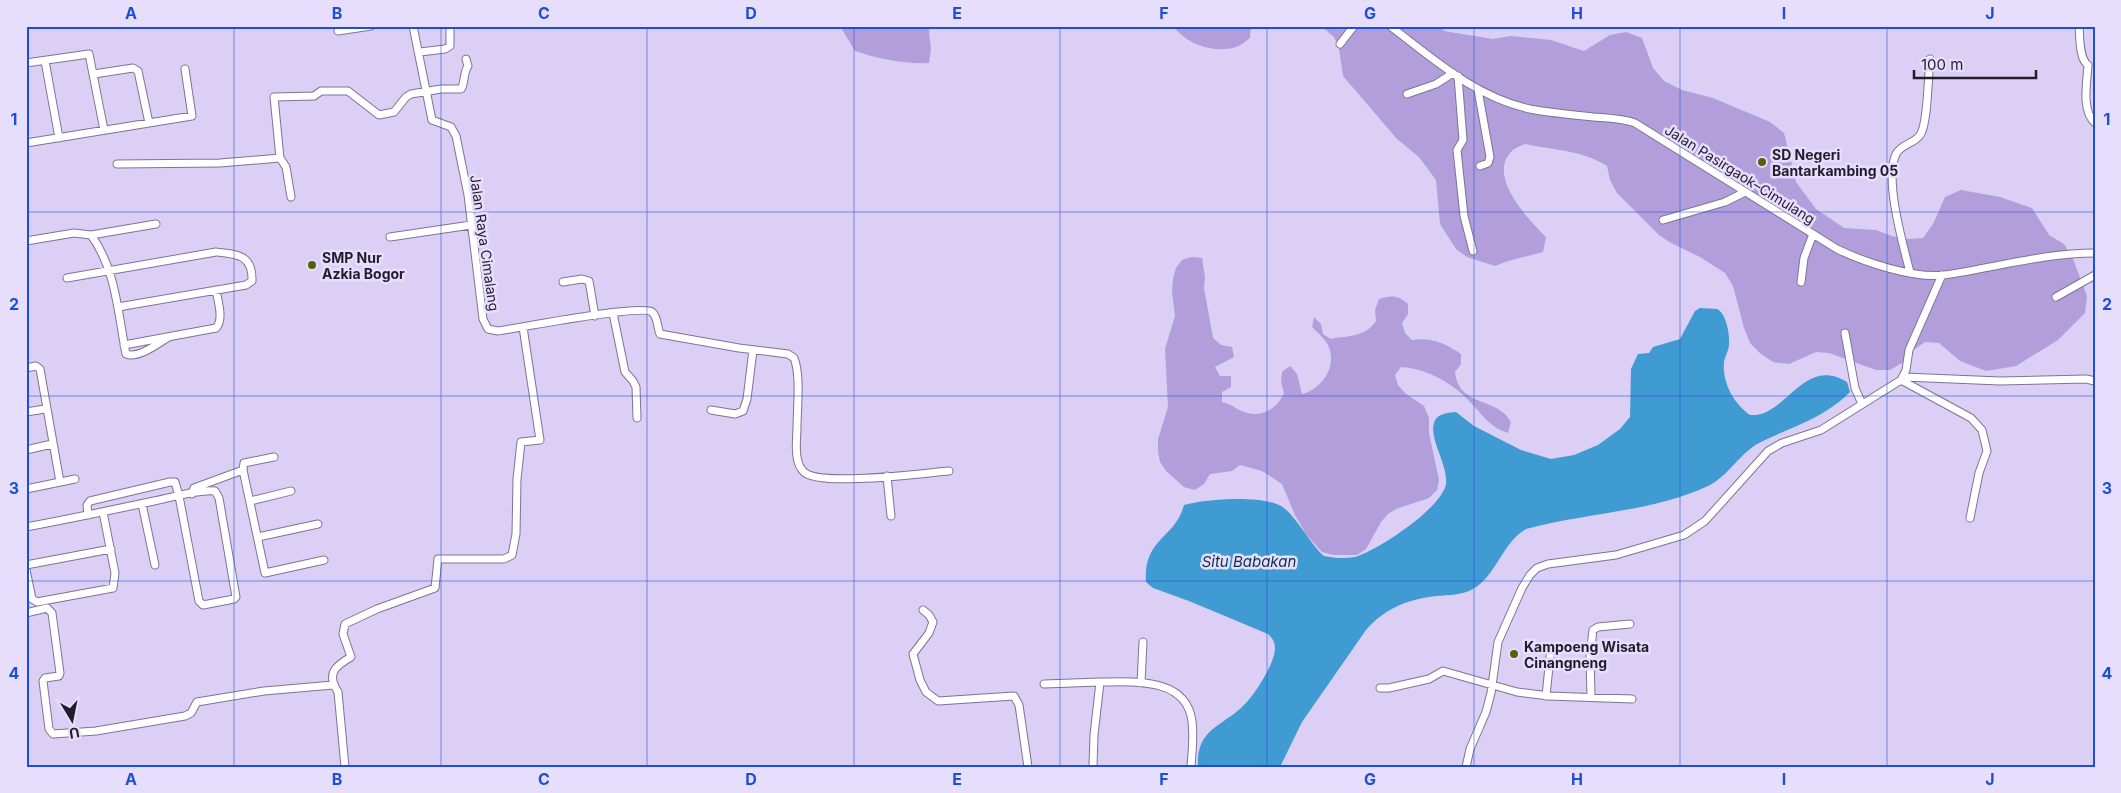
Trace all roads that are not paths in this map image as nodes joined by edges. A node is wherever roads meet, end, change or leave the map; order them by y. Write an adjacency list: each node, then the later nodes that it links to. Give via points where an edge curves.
1 (371, 26): 7 (street)
2 (413, 26): 9 (street, Jalan Raya Cimalang)
3 (450, 26): 9 (street, via 450,46)
4 (1354, 26): 8 (street)
5 (1390, 26): 17 (street, Jalan Pasirgaok–Cimulang)
6 (2080, 26): 14 (street, via 2084,62)
7 (338, 31)
8 (1340, 44)
9 (420, 52): 19 (street, Jalan Raya Cimalang)
10 (466, 59): 19 (street, via 468,66 461,88)
11 (1930, 59): 41 (street, via 1924,126 1920,136 1896,155 1893,170 1895,215)
12 (45, 61): 13 (street); 16 (street, via 89,54); 24 (street)
13 (26, 63)
14 (2091, 65): 22 (street, via 2086,97 2088,117)
15 (185, 69): 21 (street, via 192,116)
16 (94, 74): 21 (street, via 134,68 138,71); 23 (street)
17 (1455, 75): 18 (street, Jalan Pasirgaok–Cimulang); 20 (street); 38 (street, via 1463,140 1457,150 1464,216)
18 (1478, 90): 28 (street, via 1490,157 1488,163); 29 (street, Jalan Pasirgaok–Cimulang, via 1502,102 1531,109 1629,121)
19 (428, 91): 26 (street, via 408,95 397,110 379,115 348,91 274,97); 33 (street, Jalan Raya Cimalang, via 432,120 451,127 456,136)
20 (1408, 94)
21 (149, 123): 23 (street)
22 (2095, 123)
23 (104, 130): 24 (street)
24 (59, 138): 25 (street)
25 (26, 143)
26 (280, 158): 27 (street, via 220,163); 30 (street, via 286,167)
27 (117, 164)
28 (1480, 166)
29 (1745, 192): 31 (street, via 1725,202); 34 (street, Jalan Pasirgaok–Cimulang)
30 (291, 196)
31 (1663, 220)
32 (156, 224): 35 (street)
33 (471, 225): 36 (street); 52 (street, Jalan Raya Cimalang, via 484,323 494,331)
34 (1814, 234): 41 (street, Jalan Pasirgaok–Cimulang, via 1854,257); 46 (street, via 1804,258)
35 (92, 235): 37 (street, via 74,233); 40 (street)
36 (390, 237)
37 (26, 241)
38 (1474, 251)
39 (2095, 253): 42 (street, Jalan Pasirgaok–Cimulang)
40 (109, 271): 44 (street); 47 (street, via 216,252 249,261 252,278 249,284); 49 (street)
41 (1910, 272): 42 (street, Jalan Pasirgaok–Cimulang)
42 (1942, 275): 58 (street, via 1909,350)
43 (2095, 275): 48 (street)
44 (67, 278)
45 (563, 282): 51 (street, via 582,279 588,282)
46 (1801, 282)
47 (216, 290): 49 (street); 54 (street, via 218,327)
48 (2056, 297)
49 (118, 307): 55 (street)
50 (613, 313): 51 (street, Jalan Raya Cimalang); 56 (street, Jalan Raya Cimalang, via 646,310 655,316 660,334); 64 (street, via 624,372 636,387)
51 (595, 316): 52 (street, Jalan Raya Cimalang)
52 (524, 327): 100 (street, via 540,440 521,442 512,555 504,559 438,559 435,588 345,624 343,634 351,657 338,665 332,674)
53 (1844, 333): 60 (street)
54 (169, 337): 55 (street); 55 (street, via 129,356)
55 (124, 345)
56 (753, 350): 62 (street, via 743,411 735,414); 70 (street, via 788,354 794,358 797,380 796,447 799,464 805,474 852,479)
57 (26, 368): 61 (street, via 36,366 40,369)
58 (1902, 378): 59 (street); 60 (street); 82 (street, via 1971,418 1982,430 1987,451)
59 (2095, 381)
60 (1861, 402): 99 (street, via 1820,430 1768,451 1705,521 1684,535 1616,555 1537,568 1522,588 1504,627 1494,659)
61 (45, 408): 63 (street); 65 (street)
62 (711, 410)
63 (26, 412)
64 (637, 418)
65 (52, 444): 66 (street); 72 (street)
66 (26, 450)
67 (274, 457): 68 (street, via 244,464)
68 (243, 470): 75 (street, via 194,488); 77 (street)
69 (949, 471): 70 (street)
70 (887, 476): 81 (street)
71 (75, 479): 72 (street)
72 (60, 482): 73 (street)
73 (26, 489)
74 (291, 491): 77 (street)
75 (192, 494): 76 (street); 76 (street, via 210,490 217,494 237,594 234,599 203,605 199,601)
76 (179, 496): 78 (street); 80 (street, via 175,482 170,482 90,502 87,505)
77 (250, 500): 85 (street)
78 (142, 504): 79 (street); 89 (street)
79 (103, 512): 80 (street); 86 (street)
80 (88, 515): 84 (street)
81 (891, 516)
82 (1970, 518)
83 (318, 524): 85 (street)
84 (26, 527)
85 (258, 537): 87 (street, via 265,573)
86 (110, 549): 88 (street); 90 (street, via 116,573 115,585 108,590 34,601)
87 (324, 560)
88 (26, 565)
89 (154, 565)
90 (26, 570)
91 (923, 610): 106 (street, via 933,622 913,654 926,692 938,701 1014,696 1019,705)
92 (26, 613): 100 (street, via 47,608 52,613 60,673 59,676 44,678 44,681 49,729 53,734 96,731 185,716 191,713 197,702 264,690)
93 (1630, 624): 103 (street, via 1598,626 1593,630)
94 (1142, 642): 97 (street)
95 (1551, 647): 102 (street)
96 (1100, 682): 97 (street); 98 (street); 107 (street)
97 (1141, 683): 108 (street, via 1168,688 1185,702 1192,722)
98 (1044, 684)
99 (1492, 684): 101 (street, via 1443,671 1429,679); 102 (street); 109 (street, via 1486,712)
100 (333, 685): 105 (street, via 338,692)
101 (1380, 688)
102 (1546, 696): 103 (street)
103 (1591, 698): 104 (street)
104 (1632, 699)
105 (345, 767)
106 (1028, 767)
107 (1093, 767)
108 (1190, 767)
109 (1466, 767)

